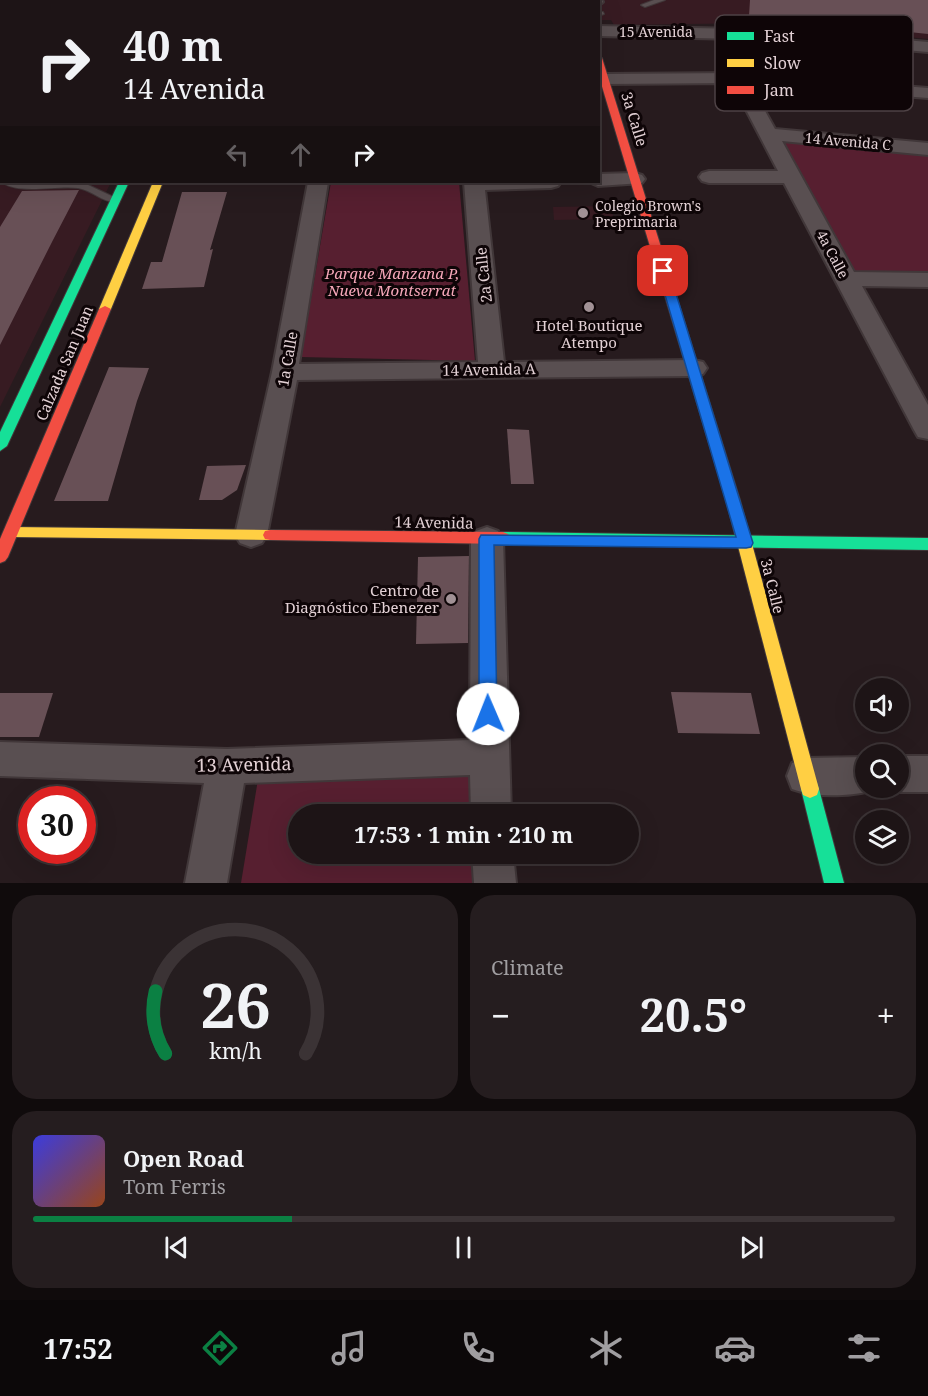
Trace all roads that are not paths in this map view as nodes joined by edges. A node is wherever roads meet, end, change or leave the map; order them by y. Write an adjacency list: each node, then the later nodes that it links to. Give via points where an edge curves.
1 (661, 0): 2 (lane)
2 (645, 5)
3 (600, 14): 4 (street, 15 Avenida)
4 (715, 27)
5 (913, 46): 6 (street, 15 Avenida)
6 (928, 47)
7 (600, 64): 8 (street, 3a Calle)
8 (605, 78): 9 (street); 17 (street, 3a Calle)
9 (715, 78)
10 (913, 92): 11 (street)
11 (928, 93)
12 (756, 111): 13 (street, 4a Calle)
13 (768, 134): 14 (street, 14 Avenida C); 16 (street, 4a Calle)
14 (928, 149)
15 (709, 177): 16 (street)
16 (791, 177): 26 (street, 4a Calle)
17 (635, 179): 18 (street); 28 (street, 3a Calle)
18 (600, 180)
19 (8, 183): 20 (lane)
20 (82, 183): 25 (lane)
21 (124, 183): 25 (street, Calzada San Juan)
22 (158, 183): 34 (street, Calzada San Juan)
23 (318, 183): 30 (street, 1a Calle)
24 (474, 183): 29 (street, 2a Calle)
25 (115, 200): 33 (street, Calzada San Juan)
26 (846, 279): 27 (street); 31 (street, 4a Calle)
27 (928, 280)
28 (694, 368): 29 (street, 14 Avenida A); 37 (street, 3a Calle)
29 (492, 369): 30 (street, 14 Avenida A)
30 (285, 372): 35 (street, 1a Calle)
31 (915, 383): 32 (street, 4a Calle)
32 (928, 430)
33 (0, 446)
34 (10, 532): 35 (street, 14 Avenida); 39 (street, Calzada San Juan)
35 (251, 535): 36 (street, 14 Avenida)
36 (487, 539): 37 (street, 14 Avenida); 40 (street)
37 (746, 543): 38 (street, 14 Avenida); 46 (street, 3a Calle)
38 (928, 543)
39 (0, 556)
40 (489, 758): 42 (street, 13 Avenida); 47 (street)
41 (0, 759): 42 (street, 13 Avenida)
42 (227, 766): 49 (street)
43 (909, 774): 44 (street)
44 (928, 774)
45 (855, 775): 46 (street)
46 (806, 776): 51 (street, 3a Calle)
47 (491, 804)
48 (494, 864): 50 (street)
49 (206, 883)
50 (495, 883)
51 (834, 883)

